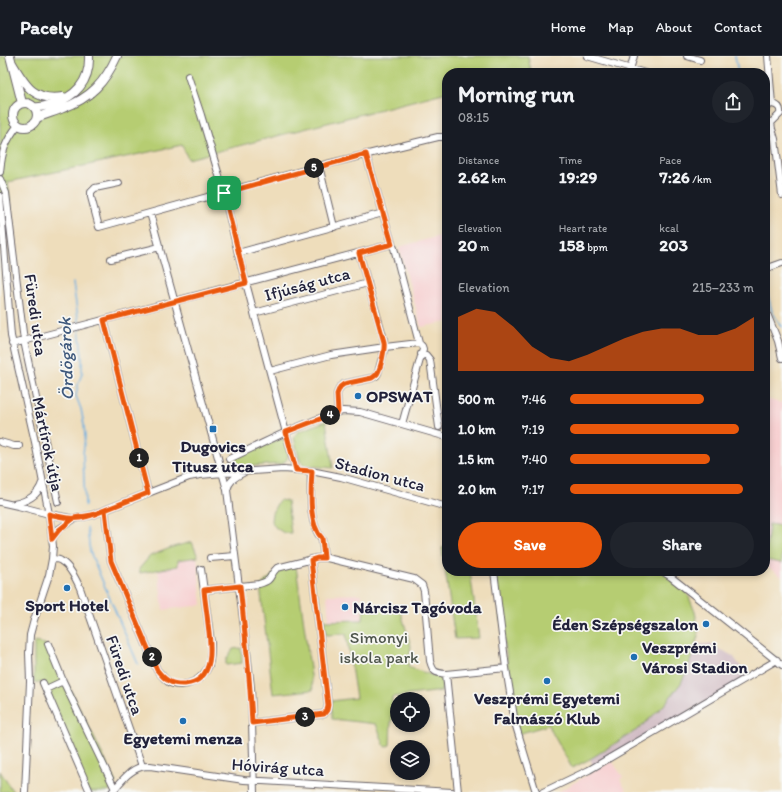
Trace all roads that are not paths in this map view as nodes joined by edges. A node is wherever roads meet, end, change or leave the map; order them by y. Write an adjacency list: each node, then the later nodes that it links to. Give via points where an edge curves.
1 (89, 56): 14 (main road, via 86,75)
2 (118, 56): 18 (main road, via 110,71 89,94 75,104)
3 (587, 56): 9 (street)
4 (634, 56): 10 (street)
5 (690, 56): 8 (street)
6 (768, 56): 11 (street)
7 (11, 59): 14 (main road, via 24,82 38,94 52,98); 15 (main road)
8 (700, 60)
9 (621, 68)
10 (631, 68)
11 (769, 68)
12 (188, 76): 28 (street)
13 (770, 80): 16 (street)
14 (74, 94): 17 (main road, via 59,102)
15 (22, 103): 17 (main road); 20 (main road, via 13,113 13,120)
16 (772, 104): 19 (street, via 780,108 780,114)
17 (34, 107): 18 (main road)
18 (37, 118): 20 (main road, via 31,126)
19 (771, 123): 29 (street, via 776,139)
20 (18, 125): 24 (street, via 4,148)
21 (442, 137): 22 (street)
22 (366, 154): 23 (street); 32 (street)
23 (319, 166): 28 (street); 33 (street)
24 (0, 172)
25 (0, 179): 27 (street); 48 (street, Füredi utca, via 6,193)
26 (119, 183): 31 (street, via 95,188 91,192 99,227)
27 (0, 188)
28 (224, 193): 31 (street); 36 (street)
29 (782, 195)
30 (0, 196): 39 (street, Mártírok útja)
31 (150, 213): 35 (street)
32 (383, 213): 33 (street); 34 (street)
33 (334, 227): 36 (street)
34 (393, 246): 37 (street); 49 (street)
35 (160, 247): 38 (street); 44 (street)
36 (238, 253): 42 (street)
37 (359, 253): 42 (street); 43 (street)
38 (111, 259)
39 (3, 263): 50 (street, Mártírok útja)
40 (782, 263): 41 (street)
41 (770, 267)
42 (246, 283): 44 (street); 45 (street)
43 (368, 283): 45 (street, Ifjúság utca); 51 (street)
44 (175, 301): 46 (street); 66 (street)
45 (254, 313): 54 (street)
46 (104, 320): 48 (street); 69 (street)
47 (770, 321): 53 (street)
48 (24, 341): 50 (street); 71 (street, Füredi utca)
49 (419, 343): 51 (street); 52 (street, via 423,349)
50 (12, 344): 67 (street, Mártírok útja)
51 (385, 347): 54 (street, via 331,355); 55 (street, via 376,376 340,387 337,394)
52 (421, 354): 56 (street); 57 (street, via 430,360)
53 (782, 358)
54 (270, 371): 58 (street)
55 (338, 412): 56 (street, via 360,412); 58 (street)
56 (402, 424): 59 (street)
57 (439, 427)
58 (286, 432): 62 (street); 63 (street)
59 (442, 436)
60 (0, 442): 61 (street)
61 (19, 446)
62 (229, 459)
63 (296, 470): 64 (street, Stadion utca); 65 (street, Stadion utca)
64 (312, 471): 73 (street, Stadion utca); 80 (street, via 310,505 318,535 322,538)
65 (246, 472): 66 (street, Stadion utca); 68 (street, via 236,476)
66 (223, 473): 68 (street); 69 (street, Stadion utca, via 190,477)
67 (42, 481): 72 (street, via 40,488 30,498); 75 (street, Mártírok útja)
68 (227, 490): 78 (street)
69 (148, 493): 74 (street, Stadion utca)
70 (0, 502): 72 (street, Stadion utca)
71 (58, 502)
72 (13, 505): 75 (street, Stadion utca)
73 (442, 506)
74 (105, 510): 76 (street, Stadion utca); 87 (street, via 111,561 157,670 170,683 192,683 201,677 209,665 211,643)
75 (49, 514): 76 (street, Stadion utca); 77 (street, Mártírok útja)
76 (74, 518): 77 (street)
77 (52, 539): 81 (street, Mártírok útja)
78 (235, 556): 79 (street); 86 (street)
79 (210, 558)
80 (324, 558): 82 (street); 92 (street, via 414,579 422,585 430,661 437,673)
81 (52, 559): 97 (street, Füredi utca, via 60,560 66,565 80,588); 101 (street, Mártírok útja, via 30,635)
82 (311, 560): 86 (street, via 276,568 266,582); 96 (street, via 327,710 324,714)
83 (201, 569): 87 (street)
84 (495, 576): 91 (street)
85 (670, 576): 89 (street)
86 (240, 586): 87 (street); 96 (street, via 251,688)
87 (204, 590)
88 (48, 644): 93 (street)
89 (777, 660): 90 (street); 107 (street, via 589,770)
90 (782, 665)
91 (506, 668): 92 (street); 106 (street, via 515,723)
92 (446, 674): 105 (street)
93 (63, 681): 95 (street); 100 (street)
94 (43, 683): 95 (street)
95 (46, 690): 102 (street)
96 (252, 723): 98 (street)
97 (142, 766): 98 (street, Hóvirág utca); 100 (street, via 136,768)
98 (254, 781): 99 (street, Hóvirág utca); 103 (street)
99 (357, 789): 104 (street, Hóvirág utca)
100 (113, 790)
101 (25, 792)
102 (90, 792)
103 (254, 792)
104 (452, 792)
105 (458, 792)
106 (536, 792)
107 (543, 792)

